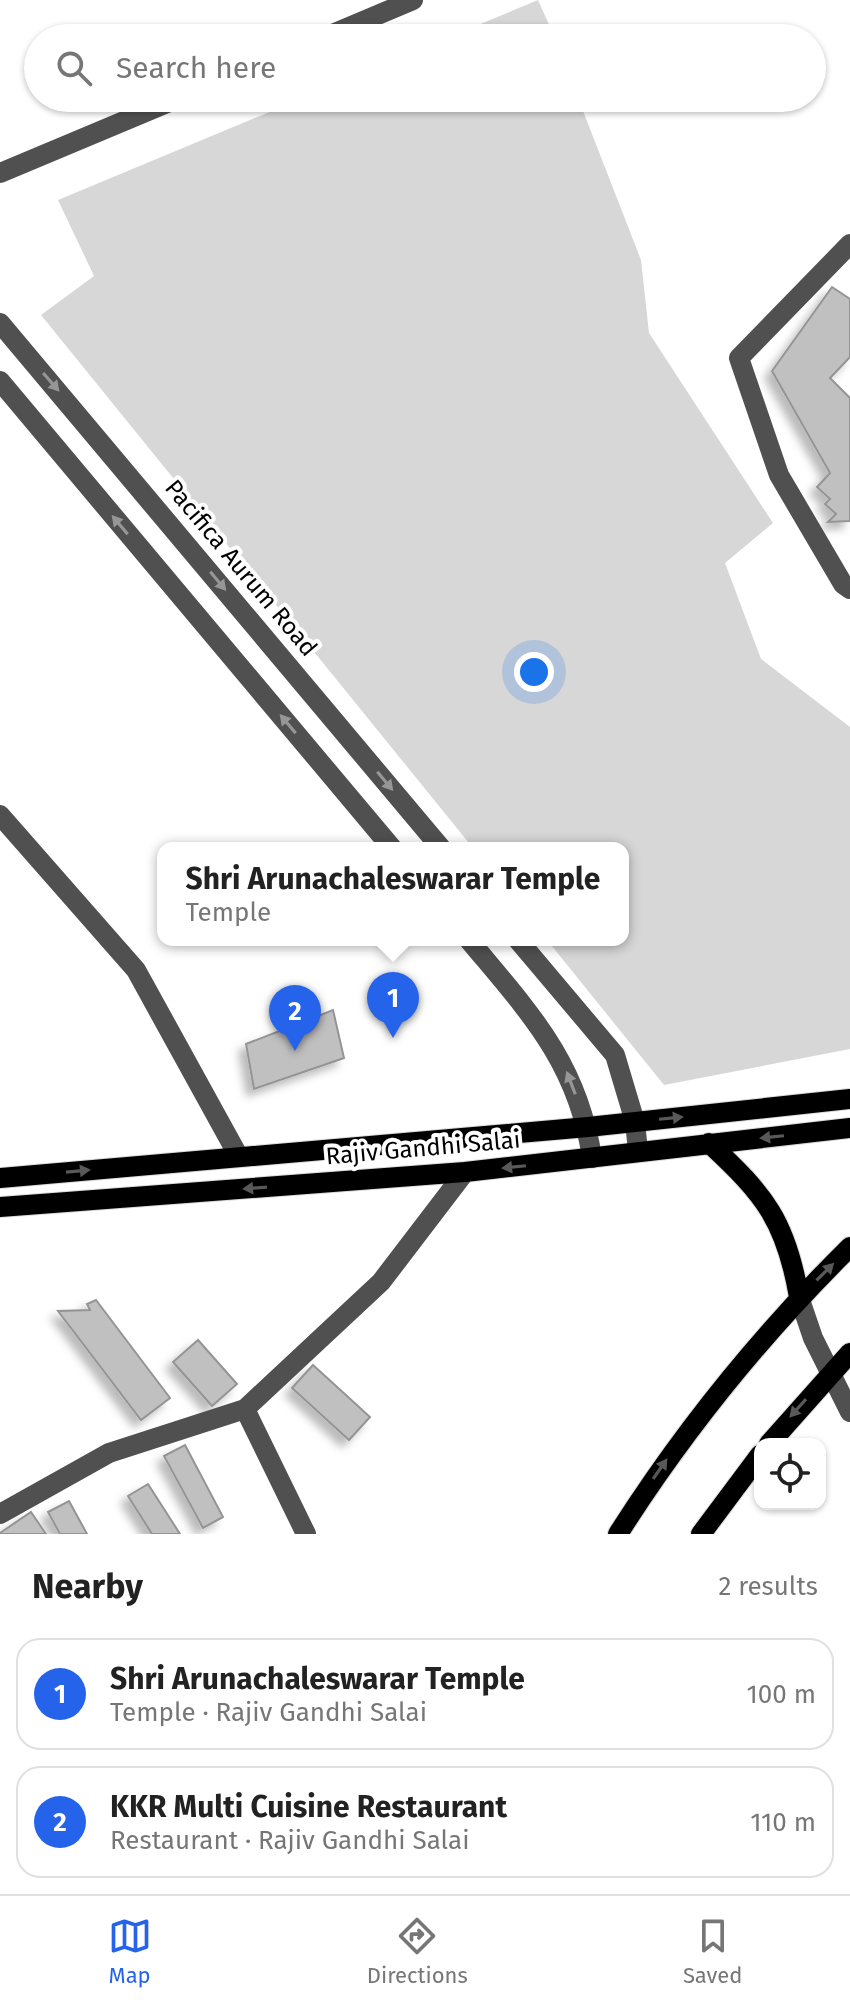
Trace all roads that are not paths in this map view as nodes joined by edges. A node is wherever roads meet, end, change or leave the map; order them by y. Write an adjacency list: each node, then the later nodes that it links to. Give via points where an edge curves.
1 (413, 0): 2 (street)
2 (356, 24)
3 (146, 112): 4 (street)
4 (0, 173)
5 (850, 244): 8 (street, via 739,358 779,475)
6 (0, 323): 11 (street, Pacifica Aurum Road, one-way to 11)
7 (0, 381): 10 (street, one-way to 7)
8 (850, 589)
9 (0, 815): 20 (street, via 136,970)
10 (387, 842)
11 (436, 842)
12 (474, 946): 16 (street, one-way to 12, via 561,1056)
13 (523, 946): 15 (street, via 615,1055)
14 (850, 1099): 15 (main road, Rajiv Gandhi Salai, one-way to 14)
15 (635, 1122): 16 (main road, Rajiv Gandhi Salai); 19 (street)
16 (588, 1127): 20 (main road, Rajiv Gandhi Salai); 21 (street)
17 (850, 1128): 18 (main road, Rajiv Gandhi Salai, one-way to 18)
18 (709, 1143): 19 (main road, Rajiv Gandhi Salai); 26 (main road, via 760,1193 781,1226)
19 (638, 1151): 21 (main road, Rajiv Gandhi Salai)
20 (239, 1157): 23 (main road, Rajiv Gandhi Salai, one-way to 20)
21 (592, 1158): 22 (main road, Rajiv Gandhi Salai, one-way to 22)
22 (465, 1172): 24 (main road, Rajiv Gandhi Salai, one-way to 24); 29 (street, via 381,1282)
23 (0, 1178)
24 (0, 1207)
25 (850, 1247): 26 (main road, one-way to 25)
26 (799, 1297): 28 (street); 35 (main road, one-way to 26, via 721,1384)
27 (850, 1353): 28 (main road)
28 (830, 1373): 30 (street); 31 (main road, one-way to 31)
29 (245, 1409): 33 (street, via 109,1453); 34 (street)
30 (850, 1412)
31 (774, 1438)
32 (754, 1463): 36 (main road)
33 (0, 1514)
34 (306, 1534)
35 (618, 1534)
36 (701, 1534)

